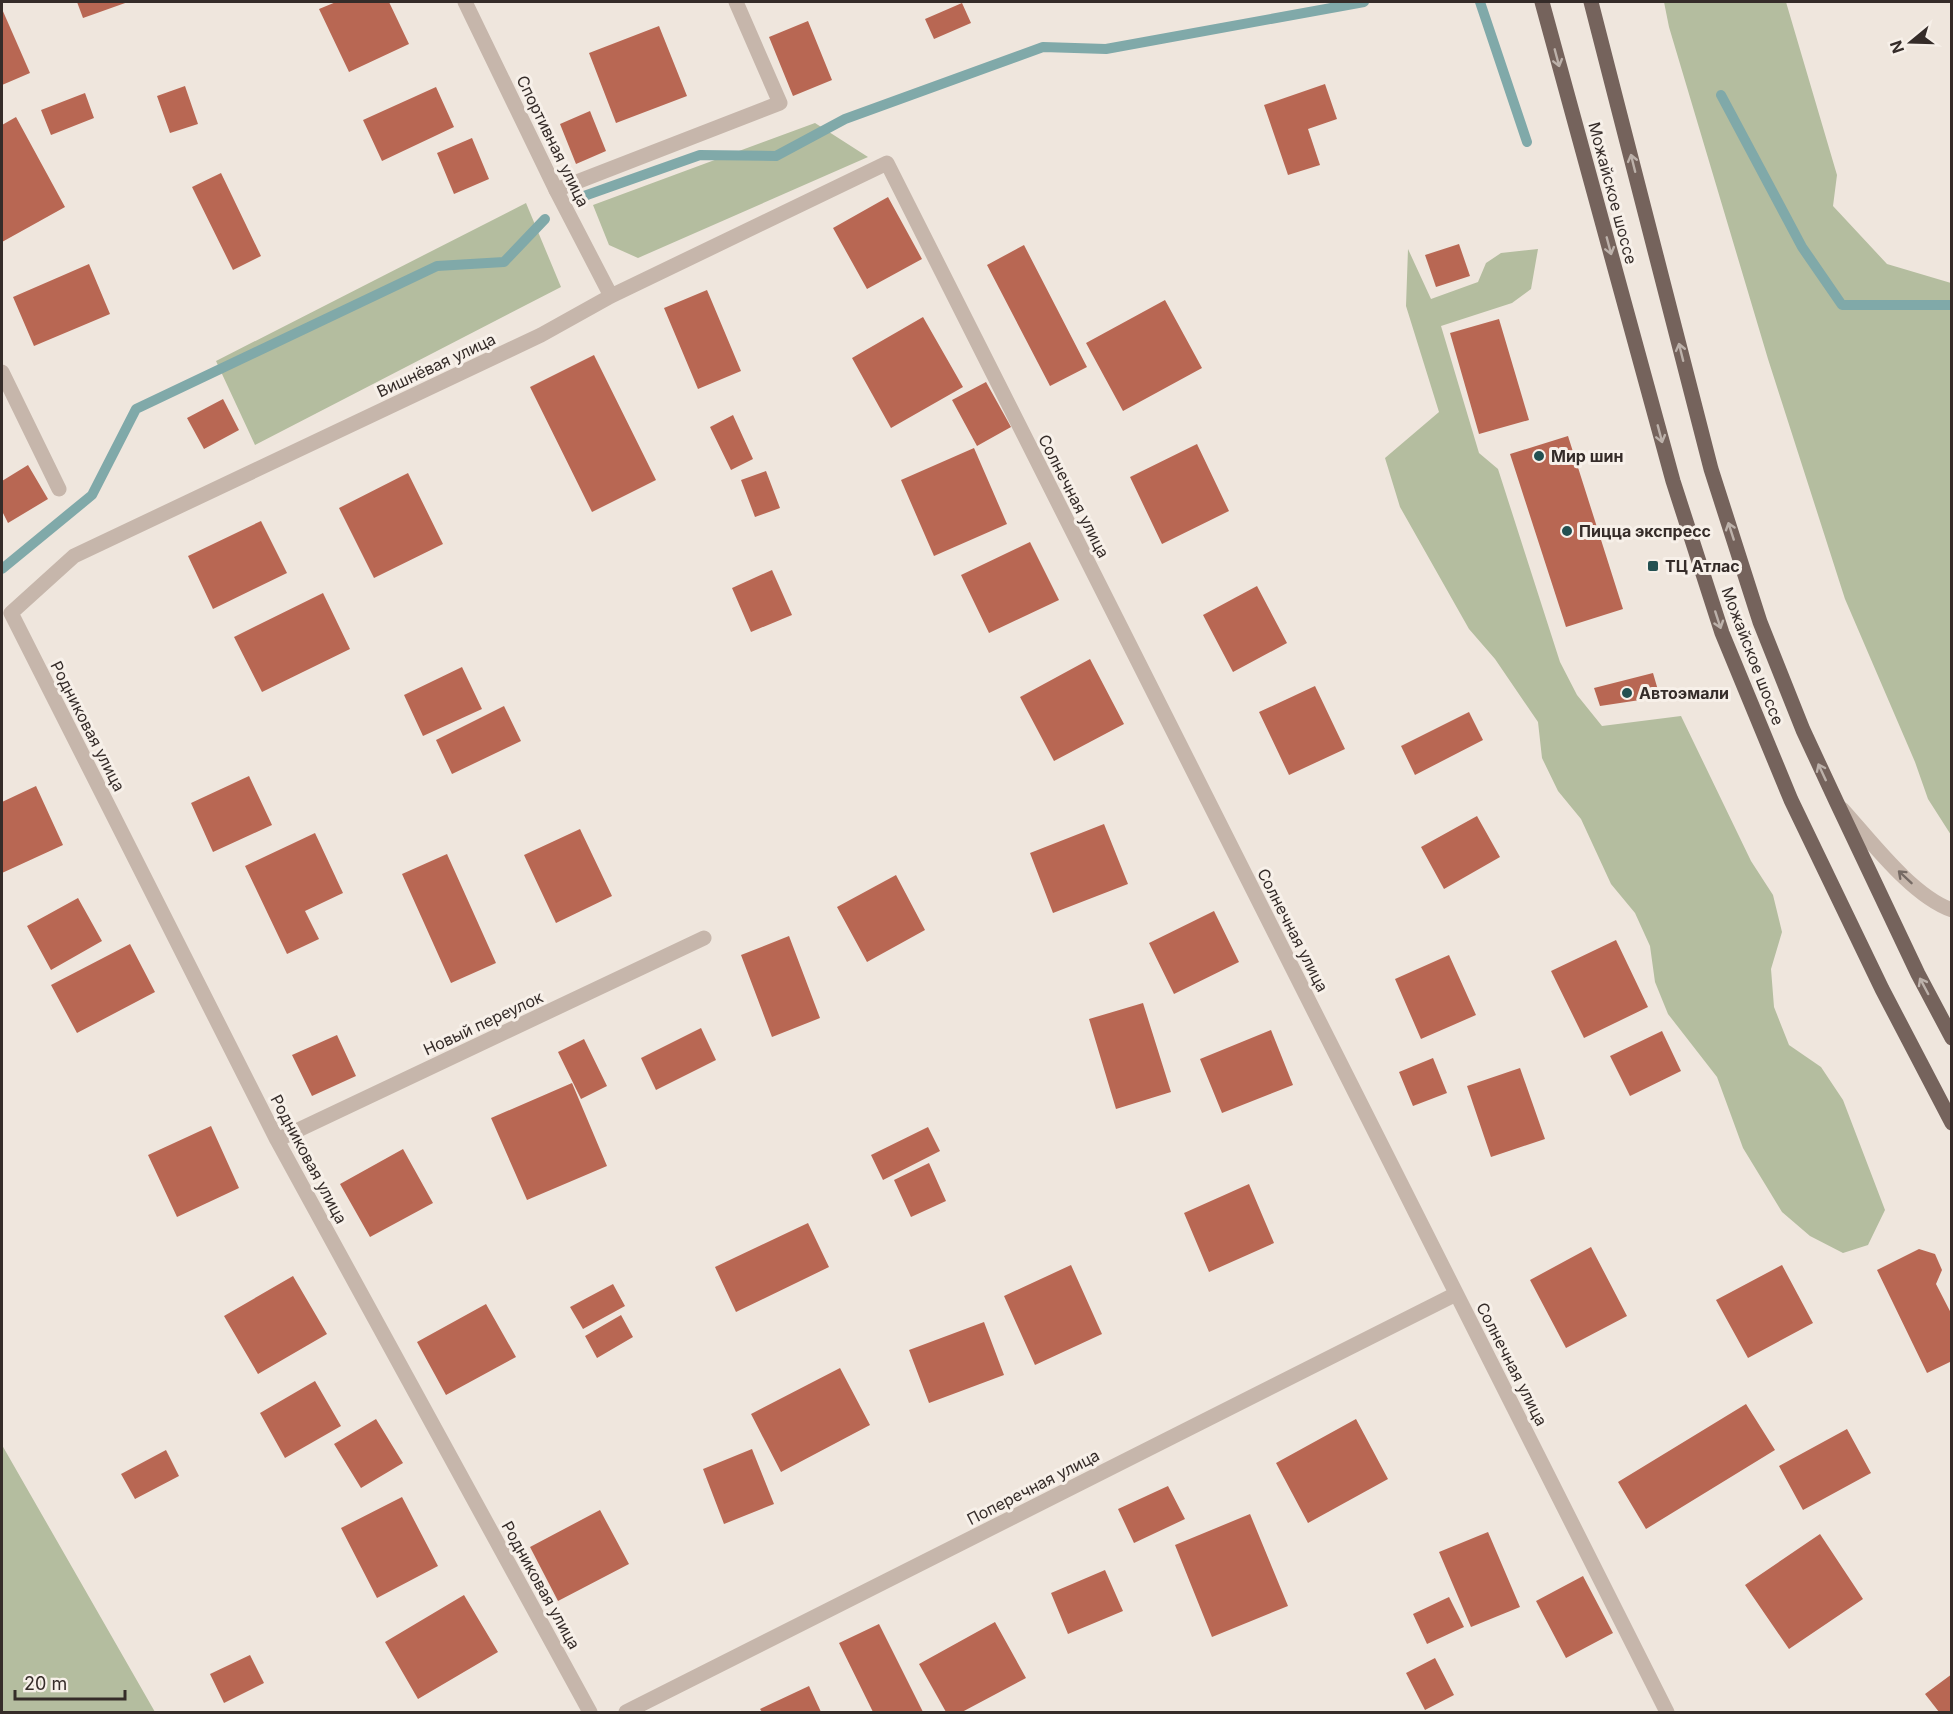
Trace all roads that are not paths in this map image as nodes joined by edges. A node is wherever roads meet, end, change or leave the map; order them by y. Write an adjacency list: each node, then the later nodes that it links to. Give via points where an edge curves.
1 (465, 2): 6 (street, Спортивная улица)
2 (736, 2): 6 (street, via 780,103)
3 (1542, 2): 15 (main road, Можайское шоссе, one-way to 15, via 1673,481 1722,633 1791,800 1881,989)
4 (1591, 2): 11 (main road, Можайское шоссе, one-way to 4, via 1760,622 1711,469)
5 (887, 164): 7 (street, Вишнёвая улица); 17 (street, Солнечная улица)
6 (556, 190): 7 (street, Спортивная улица)
7 (611, 296): 10 (street, Вишнёвая улица, via 541,335 74,556)
8 (2, 372): 9 (street)
9 (59, 489)
10 (11, 613): 16 (street, Родниковая улица)
11 (1837, 803): 12 (street, one-way to 11, via 1937,905 1902,875); 14 (main road, Можайское шоссе, one-way to 11)
12 (1952, 910)
13 (704, 938): 16 (street, Новый переулок)
14 (1952, 1038)
15 (1952, 1123)
16 (277, 1140): 18 (street, Родниковая улица)
17 (1456, 1294): 19 (street, Поперечная улица); 20 (street, Солнечная улица)
18 (590, 1713)
19 (626, 1713)
20 (1667, 1713)

